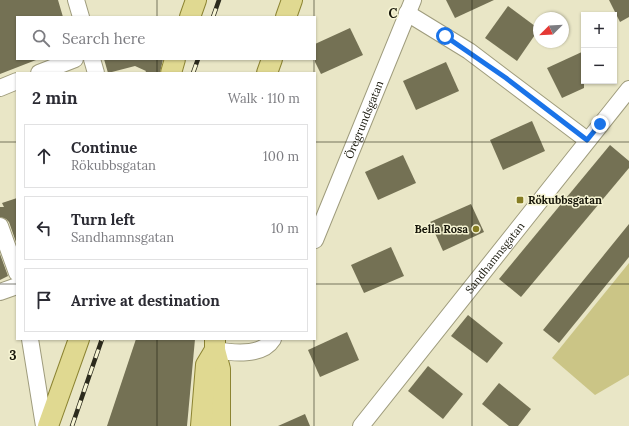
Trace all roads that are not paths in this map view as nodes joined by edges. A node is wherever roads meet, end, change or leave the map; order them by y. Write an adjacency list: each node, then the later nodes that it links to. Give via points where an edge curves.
1 (76, 0): 5 (street)
2 (196, 0): 6 (main road)
3 (292, 0): 7 (main road)
4 (410, 7): 19 (street); 21 (street, Öregrundsgatan)
5 (81, 16)
6 (190, 16)
7 (286, 16)
8 (72, 60): 12 (street)
9 (92, 60): 13 (street)
10 (175, 60): 14 (main road)
11 (272, 60): 15 (main road)
12 (42, 72)
13 (96, 72)
14 (171, 72)
15 (267, 72)
16 (16, 82): 17 (street)
17 (0, 88)
18 (629, 89): 19 (street, Sandhamnsgatan)
19 (587, 140): 33 (street, Sandhamnsgatan)
20 (0, 226): 22 (street)
21 (316, 238)
22 (16, 270)
23 (16, 286): 24 (street)
24 (0, 292)
25 (30, 340): 29 (street)
26 (79, 340): 30 (main road)
27 (272, 340): 28 (street, via 266,347 254,352 230,352)
28 (215, 345): 31 (main road, via 206,365); 32 (main road, via 220,369)
29 (44, 426)
30 (48, 426)
31 (201, 426)
32 (220, 426)
33 (361, 426)

